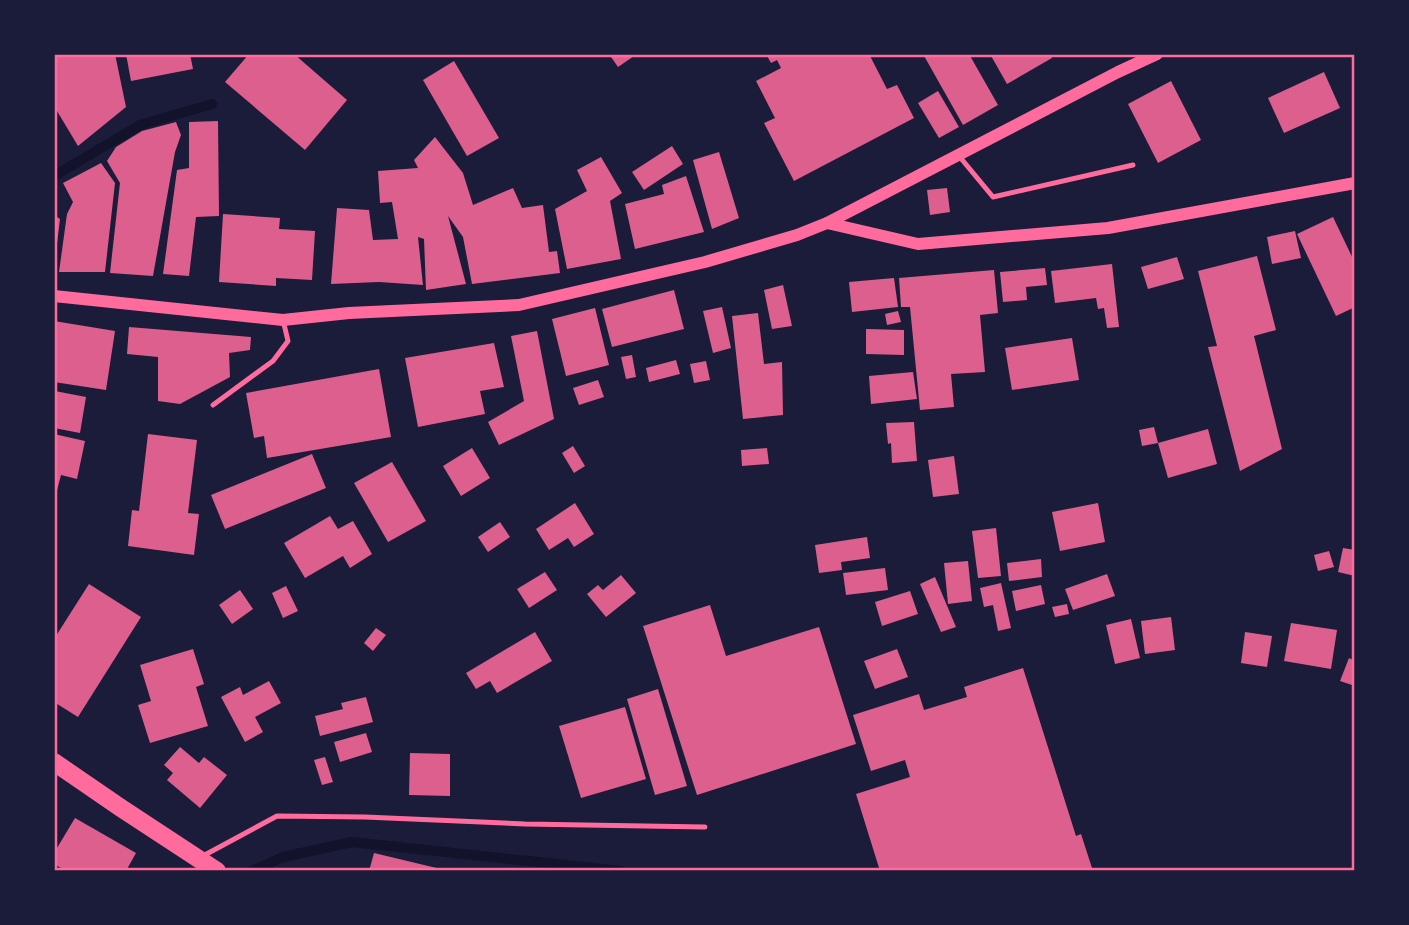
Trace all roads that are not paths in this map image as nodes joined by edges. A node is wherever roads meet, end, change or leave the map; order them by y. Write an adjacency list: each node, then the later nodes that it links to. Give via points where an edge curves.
1 (1157, 54): 2 (street)
2 (959, 155): 3 (lane, via 993,197); 5 (street)
3 (1133, 164)
4 (1355, 183): 5 (street, via 1108,228 919,244)
5 (827, 223): 7 (street, via 705,262 519,305)
6 (54, 296): 7 (street)
7 (283, 320): 8 (lane, via 288,341 272,361)
8 (213, 405)
9 (54, 762): 11 (main road)
10 (705, 827): 11 (lane, via 277,816)
11 (197, 859): 12 (main road)
12 (217, 871)

